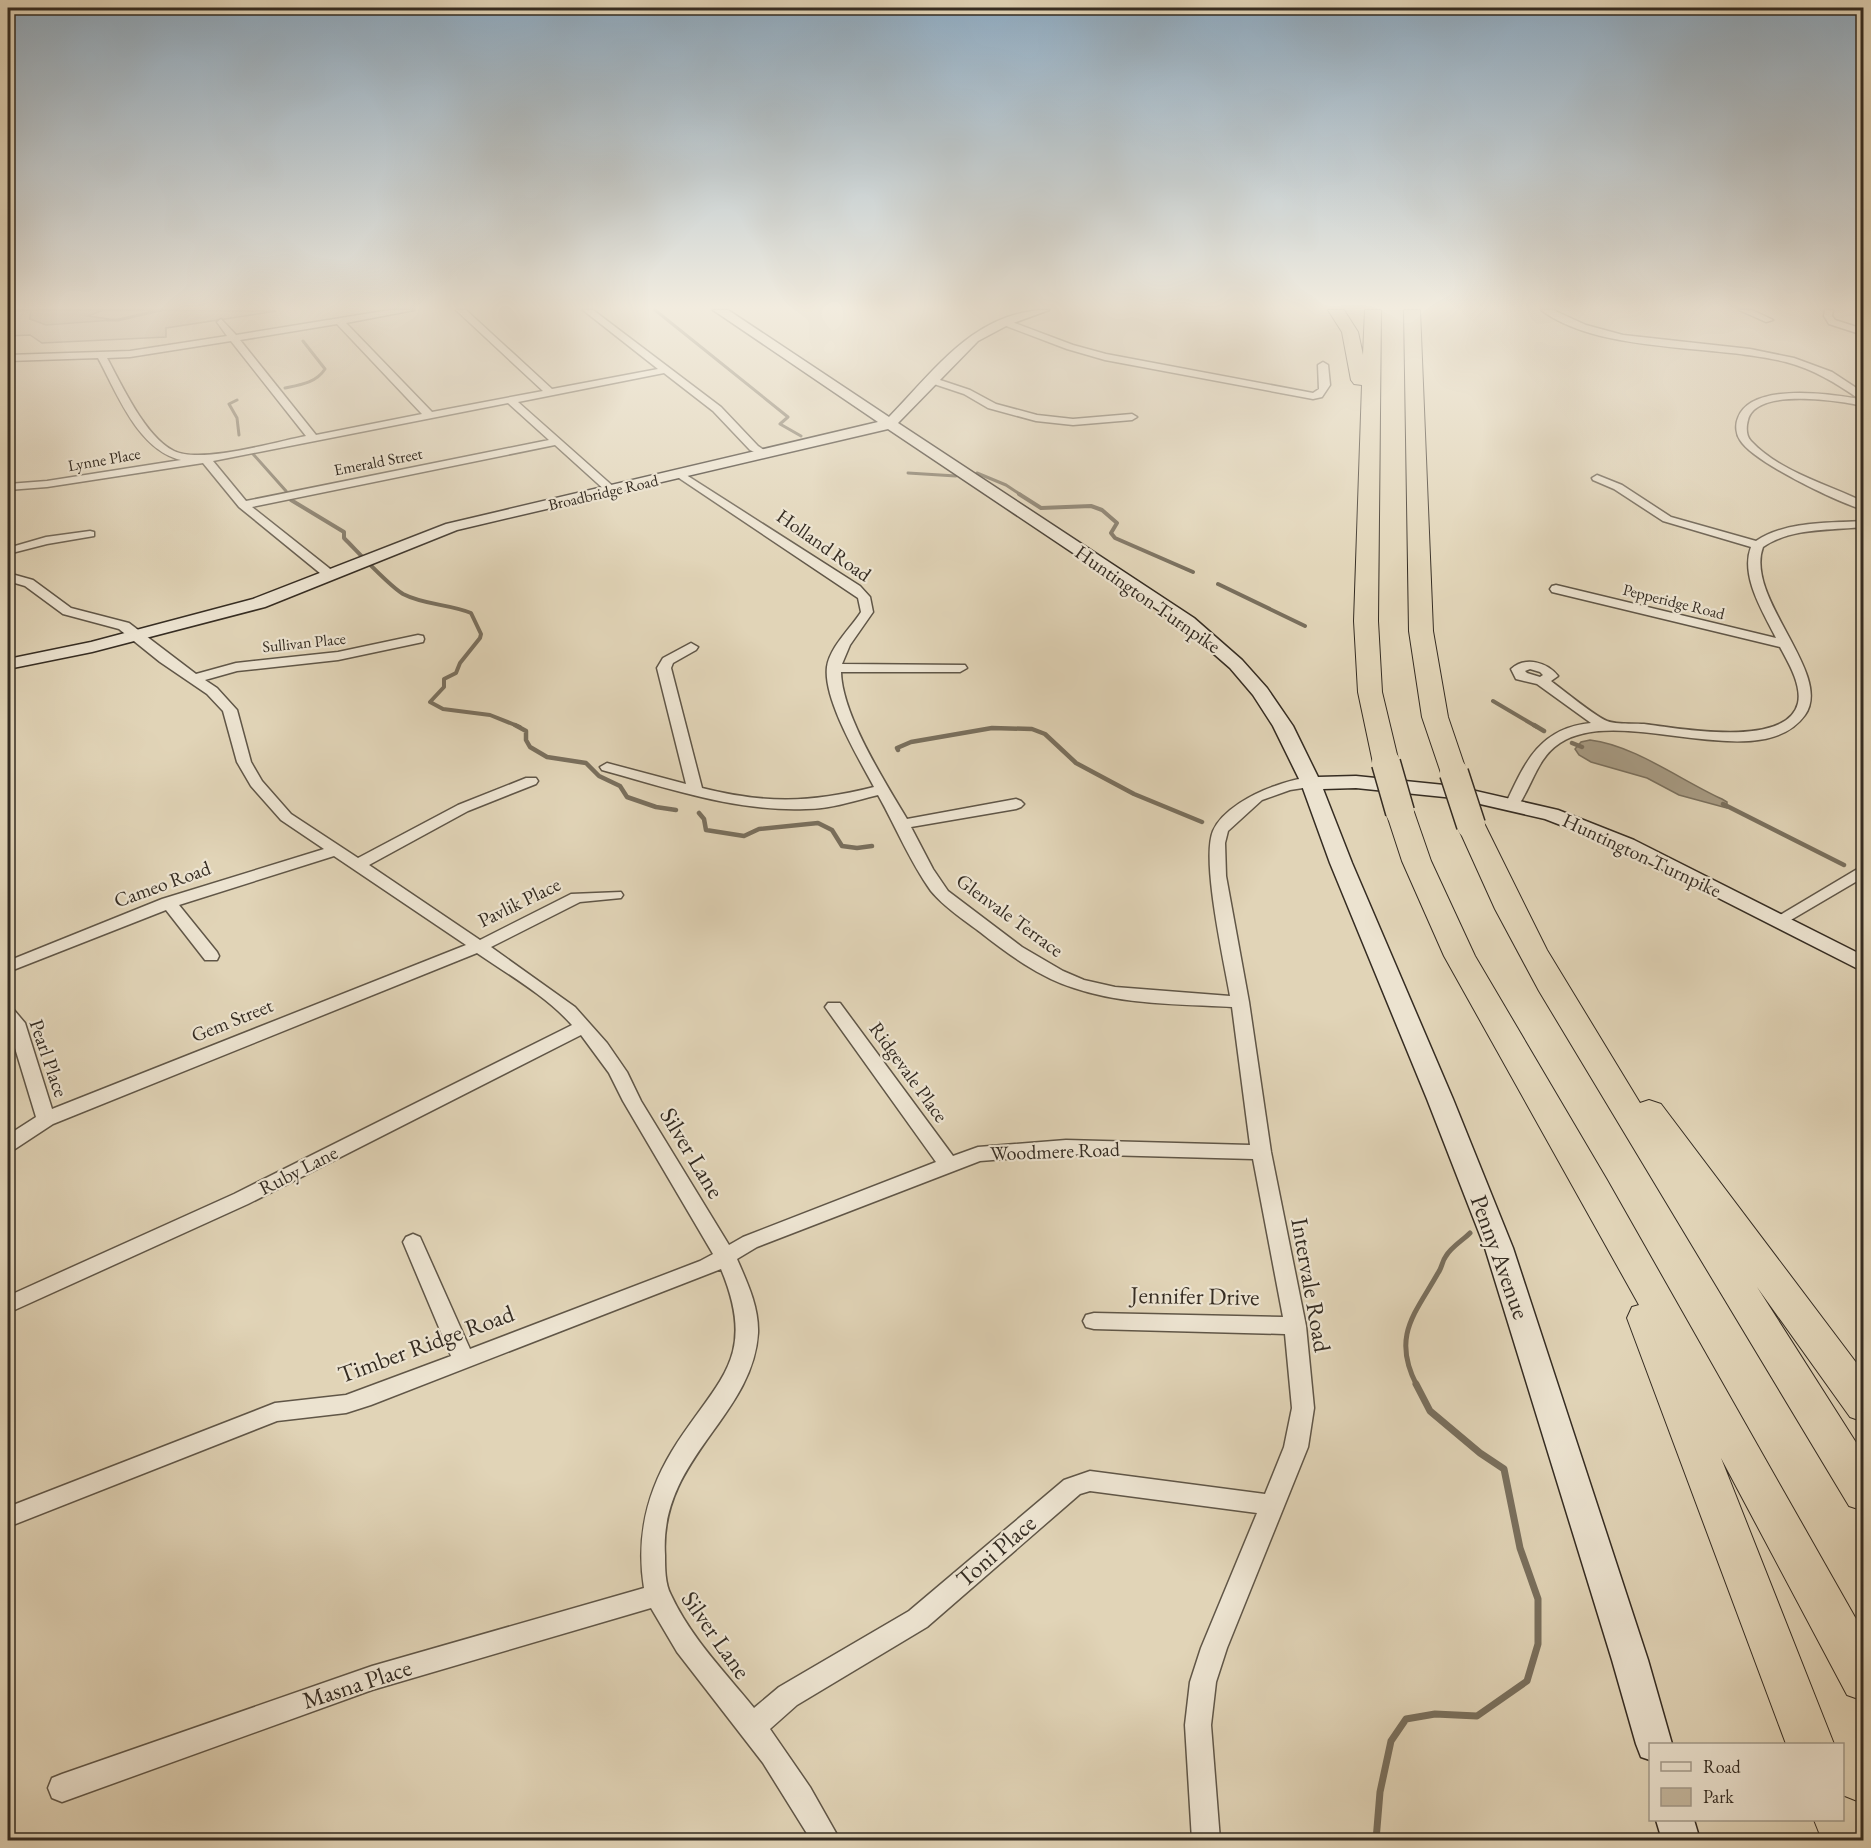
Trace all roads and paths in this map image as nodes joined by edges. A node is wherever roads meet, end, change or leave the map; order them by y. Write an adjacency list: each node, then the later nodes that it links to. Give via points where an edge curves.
1 (125, 396): 25 (street, via 156,444 170,453)
2 (281, 396): 21 (street)
3 (410, 396): 18 (street)
4 (532, 396): 15 (street, Lynne Place)
5 (700, 396): 23 (street)
6 (848, 396): 20 (main road, Huntington Turnpike)
7 (915, 396): 20 (main road)
8 (975, 396): 19 (street, via 992,406 1036,418 1073,422)
9 (1362, 396): 24 (highway, via 1361,429)
10 (1370, 396): 24 (highway)
11 (1415, 396): 17 (highway)
12 (1416, 396): 17 (highway)
13 (1783, 396): 31 (street, via 1752,408 1742,418 1745,441 1771,461)
14 (1831, 396): 16 (street)
15 (510, 400): 18 (street, Lynne Place); 22 (street)
16 (1863, 400)
17 (1415, 408): 65 (highway, bridge, via 1423,651 1435,717 1471,825 1493,876)
18 (429, 416): 21 (street, Lynne Place)
19 (1132, 417)
20 (889, 424): 23 (main road, Broadbridge Road); 51 (main road, Huntington Turnpike, via 1205,635 1260,692 1283,726)
21 (313, 438): 25 (street, Lynne Place)
22 (555, 442): 29 (street); 30 (street, Emerald Street)
23 (765, 454): 26 (main road, Broadbridge Road)
24 (1368, 457): 76 (highway, bridge, via 1366,621 1370,692 1400,812 1428,888 1460,956)
25 (206, 459): 28 (street, Lynne Place); 30 (street)
26 (680, 474): 29 (main road, Broadbridge Road); 44 (street, Holland Road, via 864,597 867,612 850,634)
27 (1596, 478): 34 (street, via 1618,487 1667,519)
28 (8, 487)
29 (611, 490): 36 (main road, Broadbridge Road, via 452,527)
30 (243, 505): 36 (street)
31 (1863, 507)
32 (1863, 524): 34 (street, via 1788,532)
33 (90, 534): 35 (street)
34 (1758, 545): 41 (street, via 1752,554 1752,567)
35 (8, 551)
36 (330, 575): 39 (main road, Broadbridge Road, via 259,603)
37 (8, 578): 39 (street, Silver Lane, via 29,584 67,610 124,626)
38 (1556, 589): 41 (street, Pepperidge Road)
39 (137, 636): 43 (main road, Broadbridge Road); 46 (street, Silver Lane)
40 (418, 639): 46 (street, Sullivan Place, via 338,656 236,667)
41 (1785, 644): 48 (street, via 1805,702 1793,721 1777,729 1755,735 1701,735)
42 (691, 647): 52 (street, via 668,661 664,668)
43 (8, 664)
44 (834, 668): 45 (street); 53 (street, via 836,688 851,729)
45 (960, 668)
46 (194, 679): 57 (street, Silver Lane, via 230,710 244,762 256,783 286,817)
47 (1542, 681): 48 (street)
48 (1603, 725): 55 (street, via 1572,731 1540,752)
49 (608, 767): 52 (street)
50 (531, 781): 58 (street, via 439,818)
51 (1311, 783): 55 (main road, Huntington Turnpike, via 1356,782 1429,789); 68 (street, Intervale Road, via 1257,797 1221,830 1217,843 1218,876); 90 (main road, Penny Avenue, via 1499,1248)
52 (695, 790): 53 (street, via 743,800 806,805)
53 (881, 790): 56 (street, Glenvale Terrace)
54 (1016, 804): 56 (street)
55 (1513, 804): 62 (main road, Huntington Turnpike, via 1607,834)
56 (902, 824): 68 (street, Glenvale Terrace, via 931,881 942,894 1040,966 1096,989)
57 (335, 851): 58 (street, Silver Lane); 61 (street, Cameo Road)
58 (356, 866): 63 (street, Silver Lane)
59 (1863, 870): 62 (street)
60 (615, 895): 63 (street, Pavlik Place, via 578,897)
61 (168, 902): 64 (street); 67 (street, Cameo Road)
62 (1778, 921): 66 (main road, Huntington Turnpike)
63 (477, 946): 71 (street, Silver Lane, via 569,1011); 72 (street, Gem Street)
64 (211, 956)
65 (1540, 963): 83 (highway); 84 (highway)
66 (1863, 964)
67 (8, 967)
68 (1240, 1002): 74 (street, Intervale Road)
69 (834, 1007): 75 (street, Ridgevale Place)
70 (8, 1014): 72 (street, Pearl Place, via 16,1023)
71 (583, 1027): 78 (street, Silver Lane, via 618,1072); 79 (street, Ruby Lane, via 241,1199)
72 (46, 1119): 73 (street, Gem Street)
73 (8, 1144)
74 (1261, 1152): 75 (street, Woodmere Road, via 1066,1147 978,1154); 81 (street, Intervale Road)
75 (948, 1164): 78 (street, Woodmere Road, via 750,1242)
76 (1589, 1180): 88 (highway); 91 (highway, via 1607,1241 1643,1309)
77 (412, 1242): 82 (street)
78 (726, 1257): 82 (street, Timber Ridge Road); 87 (street, Silver Lane, via 746,1312 747,1335 736,1377 676,1461 659,1497 652,1563)
79 (8, 1305)
80 (1094, 1321): 81 (street, Jennifer Drive)
81 (1295, 1326): 85 (street, Intervale Road, via 1303,1408 1301,1426 1296,1448)
82 (463, 1359): 86 (street, Timber Ridge Road, via 346,1404 266,1415)
83 (1863, 1405)
84 (1863, 1493)
85 (1271, 1505): 89 (street, Toni Place, via 1090,1480 1072,1487 918,1619 788,1696); 96 (street, Intervale Road, via 1203,1682 1198,1725)
86 (8, 1517)
87 (658, 1595): 89 (street, Silver Lane, via 677,1631); 92 (street, Masna Place, via 372,1678)
88 (1863, 1678)
89 (753, 1727): 95 (street, Silver Lane)
90 (1654, 1743)
91 (1810, 1743)
92 (62, 1788)
93 (1675, 1821): 97 (main road)
94 (1839, 1821): 98 (highway)
95 (826, 1840)
96 (1206, 1840)
97 (1681, 1840)
98 (1847, 1840)

